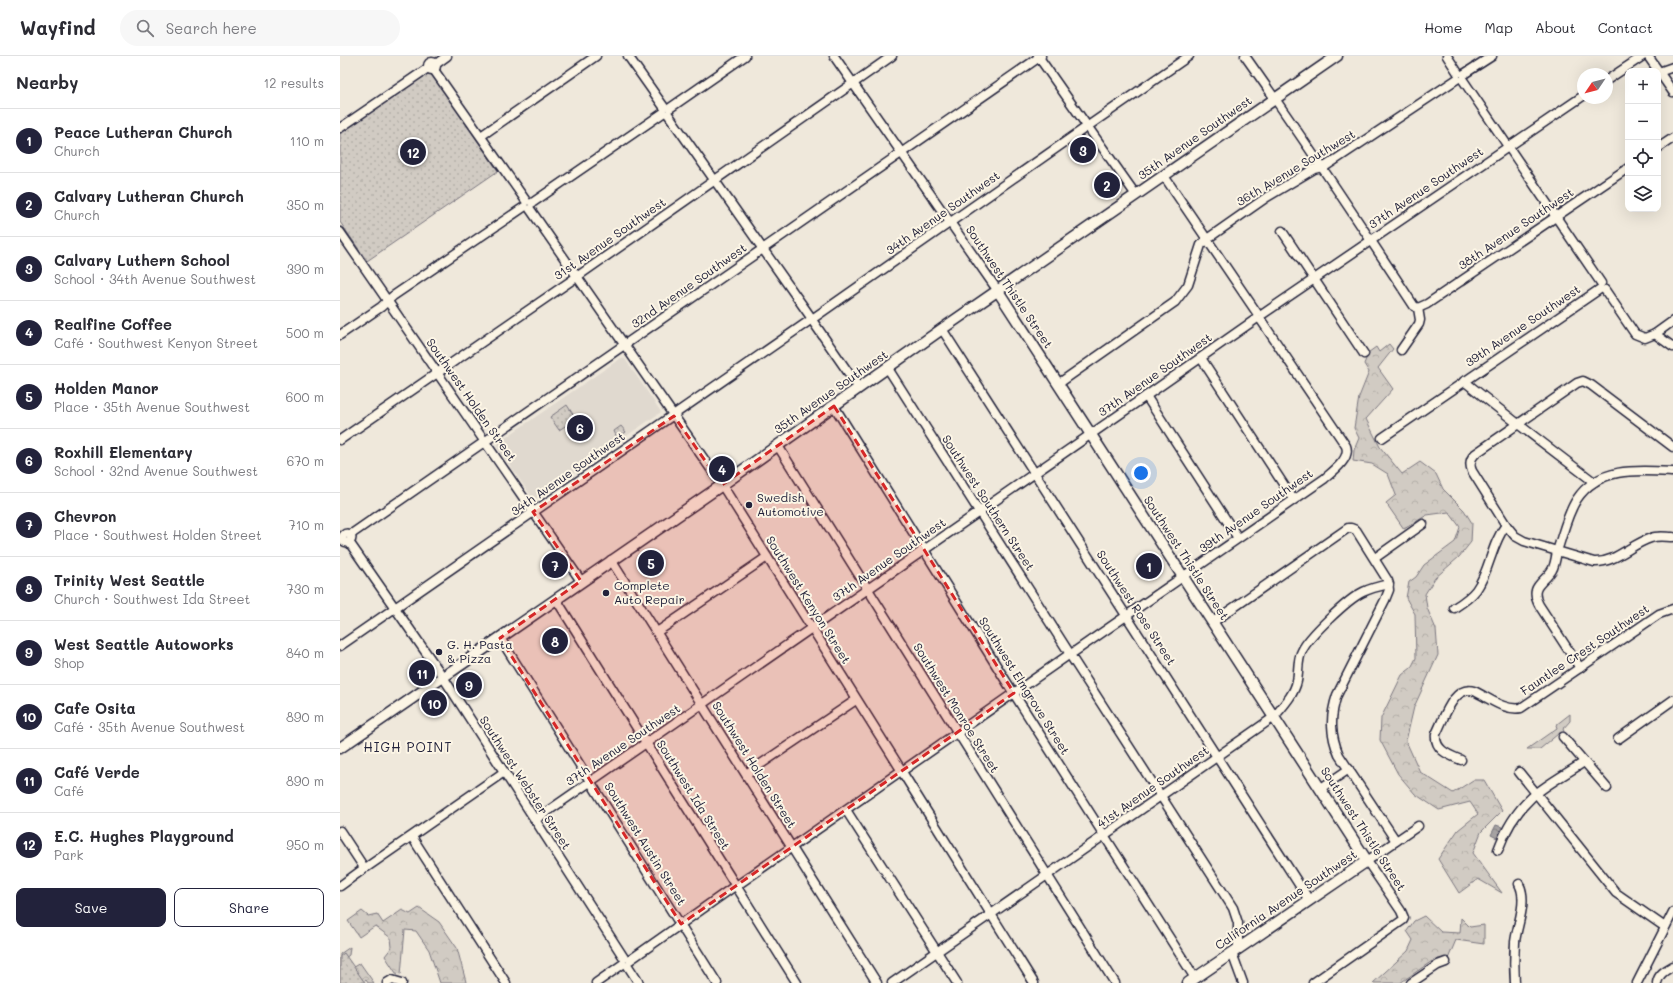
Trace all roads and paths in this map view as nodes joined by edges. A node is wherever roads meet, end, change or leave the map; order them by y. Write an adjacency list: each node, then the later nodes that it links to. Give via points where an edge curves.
1 (447, 56): 15 (street)
2 (596, 56): 29 (street)
3 (628, 56): 26 (street)
4 (745, 56): 26 (street)
5 (834, 56): 22 (street, Southwest Thistle Street)
6 (892, 56): 22 (street, 31st Avenue Southwest)
7 (1039, 56): 27 (street); 33 (street, 32nd Avenue Southwest)
8 (1189, 56): 27 (street, 34th Avenue Southwest)
9 (1245, 56): 24 (street)
10 (1337, 56): 24 (main road, 35th Avenue Southwest)
11 (1446, 56): 21 (street)
12 (1492, 56): 21 (street, 36th Avenue Southwest)
13 (1643, 56): 20 (street)
14 (1648, 56): 17 (street)
15 (431, 64): 28 (street); 29 (street, Southwest Kenyon Street)
16 (1673, 67): 18 (street)
17 (1656, 68)
18 (1661, 71)
19 (1661, 75): 23 (street)
20 (1613, 76)
21 (1461, 77): 32 (street); 34 (street, 36th Avenue Southwest)
22 (853, 83): 33 (street, Southwest Thistle Street); 37 (street, 31st Avenue Southwest)
23 (1673, 92)
24 (1275, 98): 34 (street); 36 (main road, 35th Avenue Southwest)
25 (1577, 100): 32 (street, 37th Avenue Southwest)
26 (666, 110): 37 (street); 39 (street)
27 (1088, 126): 38 (street); 41 (street, 34th Avenue Southwest)
28 (340, 128)
29 (481, 136): 39 (street, Southwest Kenyon Street)
30 (1673, 138): 31 (street)
31 (1661, 146)
32 (1508, 147): 40 (street); 45 (street, 37th Avenue Southwest)
33 (901, 153): 41 (street, Southwest Thistle Street); 46 (street, 32nd Avenue Southwest)
34 (1321, 168): 44 (street, 36th Avenue Southwest, via 1314,169 1267,197); 45 (street)
35 (1625, 170): 40 (street, 38th Avenue Southwest)
36 (1164, 176): 38 (main road, 35th Avenue Southwest); 44 (street)
37 (715, 180): 46 (street); 47 (street, 31st Avenue Southwest)
38 (1136, 195): 50 (main road, 35th Avenue Southwest)
39 (528, 205): 47 (street, Southwest Kenyon Street); 51 (street)
40 (1555, 217): 49 (street); 52 (street, 38th Avenue Southwest)
41 (950, 223): 50 (street, Southwest Thistle Street); 54 (street, 34th Avenue Southwest)
42 (1282, 231): 48 (street)
43 (340, 232): 51 (street, Southwest Holden Street)
44 (1207, 239): 53 (street); 67 (street, 36th Avenue Southwest, via 1201,245 1188,285 1175,302)
45 (1369, 240): 48 (street, 37th Avenue Southwest); 52 (street, via 1414,306)
46 (763, 250): 54 (street); 59 (street, 32nd Avenue Southwest)
47 (578, 276): 59 (street, Southwest Kenyon Street); 65 (street, 31st Avenue Southwest)
48 (1314, 279): 53 (street, 37th Avenue Southwest); 62 (street)
49 (1602, 287): 57 (street, via 1635,334 1645,338); 66 (street, 39th Avenue Southwest)
50 (998, 291): 56 (main road, 35th Avenue Southwest); 67 (main road, Southwest Thistle Street)
51 (388, 301): 58 (street); 65 (street, Southwest Holden Street)
52 (1418, 308): 61 (street, via 1419,324)
53 (1259, 317): 63 (street, 37th Avenue Southwest); 83 (street, 39th Avenue Southwest, via 1346,446 1347,453 1341,463)
54 (812, 319): 68 (street); 71 (street, 34th Avenue Southwest)
55 (1673, 321): 57 (street)
56 (942, 329): 64 (main road, 35th Avenue Southwest); 80 (street, Southwest Rose Street)
57 (1655, 334): 60 (street)
58 (340, 335)
59 (625, 346): 71 (street, Southwest Kenyon Street); 76 (street, 32nd Avenue Southwest)
60 (1673, 347)
61 (1401, 350)
62 (1364, 354)
63 (1201, 358): 69 (street, 37th Avenue Southwest); 83 (street)
64 (888, 367): 68 (main road, 35th Avenue Southwest); 85 (street, Southwest Southern Street)
65 (437, 373): 75 (street, 31st Avenue Southwest); 76 (street, Southwest Holden Street)
66 (1464, 381): 72 (street); 74 (street, 39th Avenue Southwest)
67 (1058, 384): 73 (main road, Southwest Thistle Street)
68 (859, 388): 70 (main road, 35th Avenue Southwest)
69 (1146, 396): 73 (street, 37th Avenue Southwest); 90 (street)
70 (834, 406): 77 (main road, 35th Avenue Southwest); 91 (street, Southwest Elmgrove Street)
71 (674, 416): 82 (street, Southwest Kenyon Street); 84 (street, 34th Avenue Southwest)
72 (1518, 424): 78 (street, via 1583,381); 81 (street); 87 (street, via 1470,460 1472,471)
73 (1090, 435): 80 (street, 37th Avenue Southwest); 96 (main road, Southwest Thistle Street)
74 (1382, 438)
75 (340, 440)
76 (485, 442): 84 (street, Southwest Holden Street); 88 (street, 32nd Avenue Southwest)
77 (778, 446): 82 (main road, 35th Avenue Southwest); 99 (street, Southwest Monroe Street)
78 (1673, 447)
79 (1673, 472): 81 (street, via 1635,470 1612,473)
80 (1034, 473): 85 (street, 37th Avenue Southwest); 104 (street, Southwest Rose Street)
81 (1594, 482): 92 (street, via 1573,506)
82 (722, 485): 93 (street, Southwest Kenyon Street); 95 (main road, 35th Avenue Southwest)
83 (1293, 499): 90 (street, 39th Avenue Southwest)
84 (533, 512): 97 (street, Southwest Holden Street); 101 (street, 34th Avenue Southwest)
85 (979, 512): 91 (street, 37th Avenue Southwest); 110 (street, Southwest Southern Street)
86 (1423, 524): 94 (street)
87 (1506, 525): 92 (street, via 1515,536 1524,541); 102 (street, via 1476,590)
88 (344, 537): 101 (street, Southwest Webster Street)
89 (1673, 537): 92 (street, via 1650,538 1608,560 1599,562)
90 (1238, 538): 96 (street, 39th Avenue Southwest)
91 (924, 550): 99 (street, 37th Avenue Southwest); 113 (street, Southwest Elmgrove Street)
92 (1557, 551): 111 (street, via 1554,567 1537,588 1535,596)
93 (766, 557): 106 (street, Southwest Kenyon Street); 107 (street)
94 (1375, 558): 98 (street); 105 (street, via 1356,530 1350,528)
95 (611, 560): 97 (main road, 35th Avenue Southwest); 107 (street, Southwest Holden Street)
96 (1182, 576): 104 (street, 39th Avenue Southwest); 105 (main road, Southwest Thistle Street)
97 (581, 581): 100 (main road, 35th Avenue Southwest)
98 (1389, 584): 117 (street, 41st Avenue Southwest, via 1361,593 1309,640 1300,655 1294,688); 126 (street, via 1385,600 1333,707 1332,737)
99 (868, 590): 106 (street, 37th Avenue Southwest); 118 (street, Southwest Monroe Street)
100 (556, 598): 108 (main road, 35th Avenue Southwest); 121 (street, Southwest Ida Street)
101 (395, 608): 109 (street, 34th Avenue Southwest); 112 (street, Southwest Webster Street)
102 (1454, 608)
103 (1673, 609): 111 (street, Fauntlee Crest Southwest, via 1659,614)
104 (1127, 616): 110 (street, 39th Avenue Southwest); 123 (street, Southwest Rose Street)
105 (1213, 622): 117 (main road, Southwest Thistle Street)
106 (812, 629): 114 (street, Southwest Kenyon Street); 116 (street, 37th Avenue Southwest)
107 (657, 632): 116 (street, Southwest Holden Street)
108 (500, 638): 112 (main road, 35th Avenue Southwest); 131 (street, Southwest Austin Street)
109 (340, 646)
110 (1070, 654): 113 (street, 39th Avenue Southwest); 135 (street, Southwest Southern Street)
111 (1580, 668): 124 (street, Fauntlee Crest Southwest, via 1521,708 1505,707 1470,690 1456,695 1436,738 1441,749)
112 (443, 677): 122 (main road, 35th Avenue Southwest); 128 (street, Southwest Webster Street)
113 (1014, 693): 118 (street, 39th Avenue Southwest); 140 (street, Southwest Elmgrove Street)
114 (856, 700): 127 (street, Southwest Kenyon Street); 130 (street)
115 (1673, 700): 120 (street)
116 (702, 705): 121 (street, 37th Avenue Southwest); 130 (street, Southwest Holden Street)
117 (1274, 717): 123 (street, 41st Avenue Southwest); 132 (main road, Southwest Thistle Street)
118 (958, 733): 127 (street, 39th Avenue Southwest); 147 (street, Southwest Monroe Street)
119 (1564, 738): 125 (street)
120 (1618, 739)
121 (646, 743): 131 (street, 37th Avenue Southwest); 150 (street, Southwest Ida Street)
122 (340, 748)
123 (1217, 757): 135 (street, 41st Avenue Southwest); 151 (street, Southwest Rose Street)
124 (1461, 760)
125 (1584, 762): 133 (street); 134 (street)
126 (1348, 769): 132 (street); 142 (street)
127 (902, 771): 136 (street, 39th Avenue Southwest); 153 (street, Southwest Kenyon Street)
128 (504, 772): 137 (street, Southwest Webster Street); 141 (street)
129 (1518, 772): 134 (street)
130 (746, 774): 143 (street, Southwest Holden Street)
131 (591, 781): 137 (street, 37th Avenue Southwest); 154 (street, Southwest Austin Street)
132 (1321, 788): 145 (main road, Southwest Thistle Street)
133 (1607, 788)
134 (1537, 794): 144 (street, via 1513,821); 155 (street, via 1616,893)
135 (1161, 796): 140 (street, 41st Avenue Southwest); 156 (street, Southwest Southern Street, via 1233,908 1238,923)
136 (846, 810): 143 (street, 39th Avenue Southwest); 157 (street)
137 (535, 820): 158 (street, Southwest Webster Street)
138 (1418, 826): 142 (street, California Avenue Southwest)
139 (340, 831): 146 (street)
140 (1104, 835): 147 (street, 41st Avenue Southwest); 161 (street, Southwest Elmgrove Street)
141 (412, 837): 146 (street); 166 (street)
142 (1396, 841): 145 (street, California Avenue Southwest)
143 (791, 848): 150 (street, 39th Avenue Southwest); 170 (street, Southwest Holden Street)
144 (1498, 850)
145 (1367, 860): 151 (main road, California Avenue Southwest); 176 (street, Southwest Thistle Street, via 1404,918 1402,922)
146 (364, 868): 149 (street)
147 (1047, 875): 153 (street, 41st Avenue Southwest); 174 (street, Southwest Monroe Street)
148 (1518, 884): 178 (street, via 1522,898 1515,942)
149 (340, 886)
150 (736, 886): 154 (street, 39th Avenue Southwest); 169 (street, Southwest Ida Street)
151 (1309, 900): 156 (main road, California Avenue Southwest)
152 (1673, 912): 155 (street)
153 (991, 915): 157 (street, 41st Avenue Southwest); 173 (street, Southwest Kenyon Street)
154 (681, 924): 158 (street, 39th Avenue Southwest); 163 (street, Southwest Austin Street)
155 (1665, 927): 179 (street)
156 (1235, 950): 161 (main road, California Avenue Southwest); 175 (street, Southwest Southern Street)
157 (936, 952): 171 (street, 41st Avenue Southwest); 172 (street)
158 (626, 962): 167 (street, 39th Avenue Southwest); 168 (street, Southwest Webster Street)
159 (1446, 962): 177 (street)
160 (1673, 966): 164 (street, via 1662,974)
161 (1191, 980)
162 (399, 981): 165 (street, via 392,980)
163 (712, 981)
164 (1657, 982)
165 (387, 983)
166 (506, 983)
167 (596, 983)
168 (639, 983)
169 (796, 983)
170 (877, 983)
171 (892, 983)
172 (957, 983)
173 (1034, 983)
174 (1115, 983)
175 (1243, 983)
176 (1313, 983)
177 (1411, 983)
178 (1515, 983)
179 (1637, 983)

